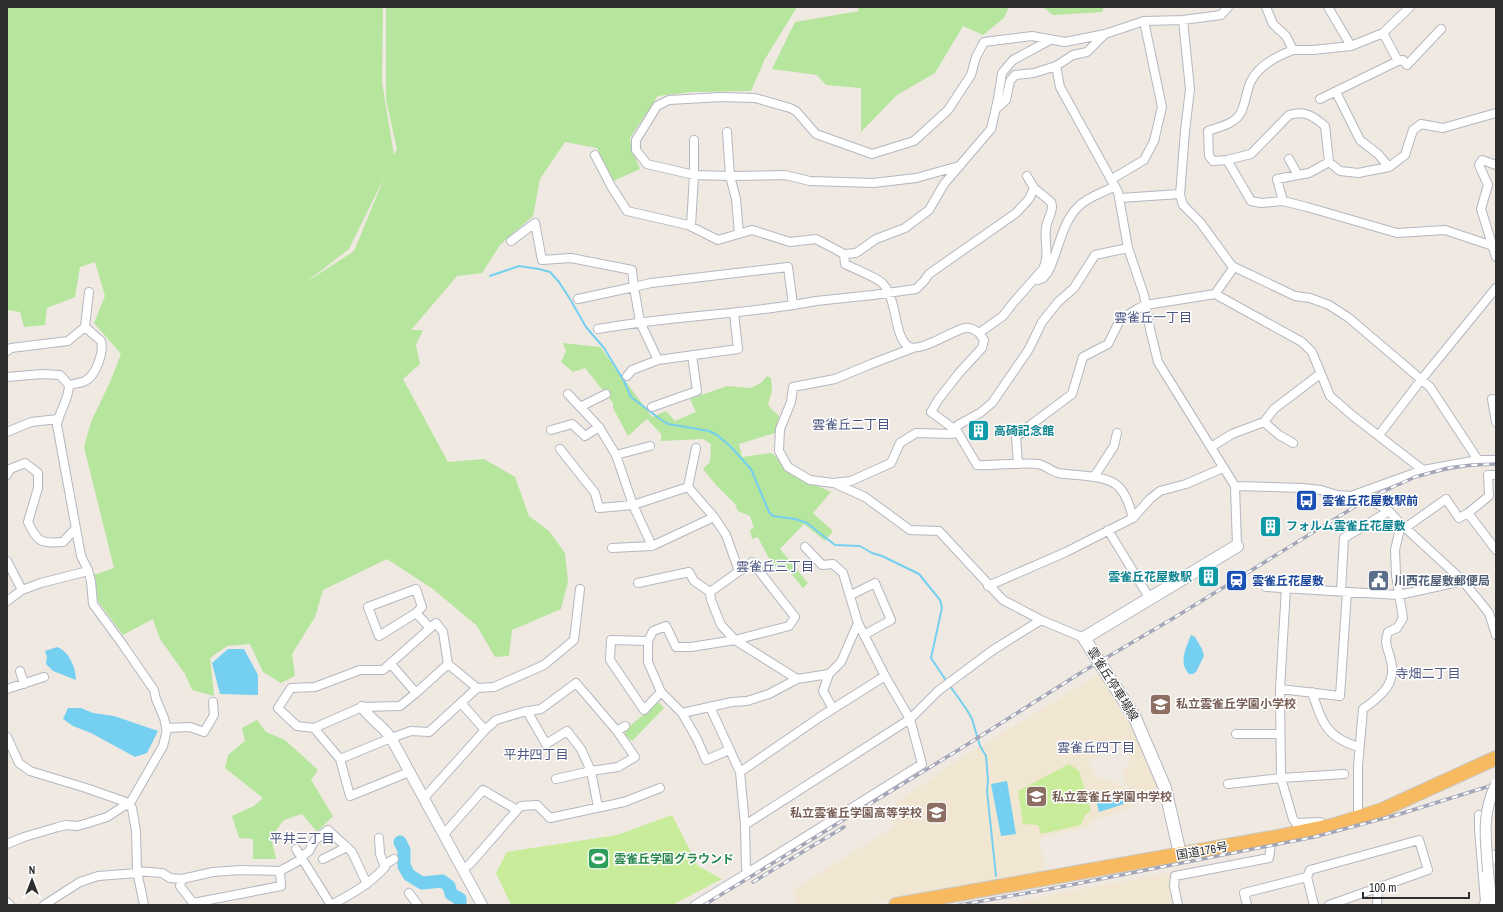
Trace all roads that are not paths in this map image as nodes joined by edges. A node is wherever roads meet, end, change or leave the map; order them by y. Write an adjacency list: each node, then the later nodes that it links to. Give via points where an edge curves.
1 (1228, 7): 5 (street, via 1221,15)
2 (1266, 7): 12 (street, via 1273,24 1286,36)
3 (1328, 7): 11 (street)
4 (1410, 7): 8 (street)
5 (1183, 20): 6 (street); 34 (street, via 1190,89)
6 (1144, 21): 9 (street); 32 (street, via 1162,107 1154,141 1144,160)
7 (1441, 29): 13 (street, via 1407,65 1403,60)
8 (1383, 33): 11 (street); 13 (street)
9 (1105, 34): 10 (street, via 1065,42); 14 (street, via 1087,52 1073,55)
10 (1050, 40): 17 (street, via 1012,60 1002,73); 28 (street, via 1032,36 984,42 971,75 948,110 914,141 872,154 816,134 796,111 755,98 669,100 657,106 636,140 636,150 647,164)
11 (1352, 46): 12 (street)
12 (1293, 50): 23 (street, via 1276,57 1252,80 1240,114 1230,123 1208,131 1209,156 1213,161)
13 (1398, 61): 15 (street)
14 (1056, 66): 17 (street, via 1034,73 1015,75 1010,81 1006,100); 32 (street, via 1060,87)
15 (1336, 92): 16 (street); 27 (street, via 1360,140 1378,154)
16 (1320, 99)
17 (996, 109): 26 (street, via 991,129)
18 (1496, 112): 27 (street, via 1443,128 1421,124 1413,130 1405,155)
19 (727, 132): 30 (street)
20 (694, 140): 28 (street)
21 (595, 155): 37 (street, via 627,211)
22 (1289, 159): 29 (street)
23 (1227, 160): 24 (street, via 1251,154 1289,115 1297,113 1312,116 1325,126); 36 (street, via 1251,201)
24 (1329, 162): 27 (street, via 1340,171 1358,173); 29 (street, via 1309,173)
25 (1496, 165): 40 (street, via 1482,160 1479,165 1488,185 1482,209)
26 (959, 166): 30 (street, via 916,178 873,183 810,181 785,175); 42 (street, via 944,184 929,210 905,228 876,239 856,253)
27 (1389, 167)
28 (694, 175): 30 (street); 37 (street)
29 (1298, 175): 36 (street, via 1278,179)
30 (730, 176): 38 (street, via 736,199)
31 (1027, 176): 33 (street)
32 (1114, 183): 35 (street); 45 (street, via 1080,204 1074,211 1048,272 1043,278)
33 (1034, 188): 45 (street, via 1051,202 1052,206 1046,231 1046,262); 49 (street, via 1029,199 1016,213 929,274 916,289)
34 (1180, 194): 35 (street); 44 (street, via 1183,205 1200,222)
35 (1120, 198): 41 (street)
36 (1283, 201): 40 (street, via 1397,233 1445,230)
37 (691, 226): 38 (street, via 718,240)
38 (739, 234): 42 (street, via 752,230 790,242 816,239)
39 (512, 241): 46 (street, via 536,223 542,260 571,258 632,270)
40 (1493, 246): 43 (street)
41 (1128, 248): 53 (street); 78 (street, via 1095,255 1074,288 1058,302 1042,322 1029,350 992,403 958,425)
42 (844, 254): 49 (street, via 845,264 881,282)
43 (1496, 257)
44 (1234, 267): 50 (street); 66 (street, via 1295,296 1329,305 1349,318)
45 (1032, 282): 58 (street, via 1003,316)
46 (634, 287): 51 (street); 52 (street, via 788,267); 55 (street)
47 (1496, 288): 66 (street)
48 (89, 292): 56 (street)
49 (890, 293): 52 (street); 59 (street, via 899,331 908,347)
50 (1215, 294): 53 (street); 63 (street, via 1302,342 1312,352)
51 (578, 299)
52 (793, 305): 54 (street)
53 (1146, 305): 84 (street, via 1158,362); 90 (street, via 1120,320 1108,344 1083,357 1072,394 1016,437)
54 (734, 313): 55 (street); 61 (street, via 738,349)
55 (640, 322): 57 (street); 62 (street)
56 (85, 327): 60 (street, via 68,341 11,348); 67 (street, via 101,341 102,351 91,376)
57 (598, 329)
58 (979, 333): 59 (street, via 973,328 966,328); 78 (street, via 984,340 982,348 959,373 931,412)
59 (913, 348): 96 (street, via 835,379 793,387 791,402 780,429 779,451 788,467 810,480)
60 (7, 351)
61 (692, 355): 62 (street); 72 (street, via 697,391)
62 (658, 360): 64 (street, via 632,370)
63 (1320, 374): 74 (street, via 1274,409); 81 (street, via 1330,396)
64 (627, 376)
65 (7, 377): 67 (street, via 42,374 60,376)
66 (1421, 380): 81 (street); 88 (street, via 1430,387)
67 (69, 386): 73 (street, via 67,400)
68 (568, 394): 71 (street)
69 (606, 394): 71 (street)
70 (1492, 399): 75 (street)
71 (580, 407): 76 (street)
72 (652, 407)
73 (58, 419): 79 (street, via 31,422); 106 (street, via 56,425)
74 (1264, 422): 82 (street); 84 (street, via 1232,434)
75 (1496, 422)
76 (599, 427): 77 (street, via 585,436 572,424); 87 (street)
77 (551, 430)
78 (955, 430): 90 (street, via 977,465); 96 (street, via 953,434 916,433 900,443 891,463 851,481)
79 (7, 432)
80 (1117, 433): 95 (street, via 1114,446)
81 (1379, 435): 92 (street)
82 (1293, 443)
83 (650, 446): 87 (street)
84 (1210, 447): 91 (street)
85 (696, 448): 98 (street)
86 (560, 449): 100 (street, via 595,493 599,508)
87 (616, 455): 100 (street)
88 (1478, 460): 89 (street); 92 (street)
89 (1496, 460)
90 (1018, 464): 95 (street, via 1040,464 1056,472)
91 (1224, 468): 97 (street); 104 (street, via 1186,484 1160,491)
92 (1423, 470): 99 (street)
93 (7, 475): 106 (street, via 10,469 25,464 38,473 38,488 28,522 34,536 47,543 63,542)
94 (1496, 475): 102 (street, via 1488,475 1489,496)
95 (1094, 477): 104 (street, via 1119,486 1128,501)
96 (833, 483): 118 (street, via 865,498 910,530 939,531)
97 (1235, 486): 99 (street, via 1302,488 1351,496); 109 (street)
98 (688, 488): 100 (street); 103 (street)
99 (1364, 492): 101 (street, via 1372,501)
100 (633, 505): 108 (street)
101 (1388, 511): 105 (street); 123 (street, via 1344,538)
102 (1468, 513): 105 (street, via 1459,518 1446,499); 112 (street)
103 (714, 517): 108 (street); 115 (street, via 726,535)
104 (1133, 518): 107 (street)
105 (1403, 526): 116 (street); 125 (street, via 1395,550)
106 (76, 528): 114 (street, via 81,556)
107 (1108, 530): 118 (street, via 1066,552); 127 (street)
108 (652, 546): 111 (street)
109 (1237, 546): 127 (main road, 雲雀丘停車場線)
110 (805, 547): 126 (street, via 822,565 834,564 843,572)
111 (612, 548)
112 (1496, 550)
113 (7, 562): 122 (street)
114 (88, 571): 122 (street); 161 (street, via 93,604 154,690)
115 (739, 571): 124 (street); 136 (street, via 752,562 795,616 789,626)
116 (1463, 581): 125 (street); 134 (street, via 1489,613)
117 (638, 583): 124 (street, via 690,572 694,581)
118 (988, 586): 130 (street, via 1003,600)
119 (1266, 586): 120 (street)
120 (1286, 588): 123 (street); 148 (street)
121 (580, 589): 146 (street, via 574,640 544,665 494,687)
122 (22, 590): 128 (street)
123 (1344, 591): 125 (street); 150 (street, via 1340,696)
124 (710, 592): 136 (street, via 721,625)
125 (1399, 594): 169 (street, via 1403,618 1397,628 1388,632 1385,640 1393,671 1388,687 1377,699 1363,708)
126 (851, 595): 131 (street); 133 (street, via 875,582 891,620)
127 (1150, 599): 135 (main road, 雲雀丘停車場線)
128 (7, 601)
129 (416, 613): 129 (street, via 422,607 416,589 368,608 379,636); 132 (street)
130 (1040, 620): 135 (street); 159 (street, via 993,650 938,691)
131 (858, 623): 133 (street); 141 (street, via 841,662)
132 (430, 628): 138 (street); 139 (street, via 436,623 443,632)
133 (864, 635): 142 (street)
134 (1496, 635)
135 (1084, 638): 196 (main road, 雲雀丘停車場線, via 1135,718 1164,788)
136 (735, 640): 137 (street, via 676,647 666,626 653,631); 144 (street)
137 (648, 641): 149 (street, via 648,662); 149 (street, via 611,640 610,660 642,711)
138 (391, 664): 151 (street); 162 (street, via 382,670 360,670 315,687 291,688 278,708 297,726)
139 (448, 664): 146 (street); 151 (street)
140 (20, 671): 145 (street)
141 (829, 674): 144 (street); 156 (street, via 823,691)
142 (885, 676): 156 (street); 159 (street)
143 (44, 677): 145 (street)
144 (797, 679): 155 (street, via 769,694 747,701)
145 (24, 684): 147 (street)
146 (477, 688): 153 (street)
147 (7, 689)
148 (1280, 689): 150 (street); 166 (street)
149 (661, 692): 158 (street)
150 (1312, 692): 169 (street, via 1319,716 1331,734 1345,743)
151 (416, 693): 154 (street, via 400,706)
152 (213, 702): 161 (street, via 214,715 204,732 190,727)
153 (461, 703): 163 (street); 168 (street, via 429,732 411,732)
154 (362, 707): 162 (street); 168 (street)
155 (710, 707): 158 (street); 170 (street)
156 (833, 708): 175 (street)
157 (526, 711): 163 (street, via 496,720); 164 (street, via 542,709 576,683); 173 (street, via 546,744 567,731 581,749)
158 (682, 713): 170 (street, via 706,760)
159 (910, 719): 188 (street); 206 (street, via 922,764)
160 (625, 726): 164 (street)
161 (166, 728): 183 (street, via 163,746)
162 (314, 728): 172 (street)
163 (485, 730): 182 (street)
164 (617, 731): 173 (street, via 635,757 618,767)
165 (1236, 734): 166 (street)
166 (1280, 734): 177 (street)
167 (7, 737): 183 (street, via 19,763 30,771 86,788)
168 (391, 738): 172 (street); 174 (street)
169 (1359, 747): 187 (street)
170 (729, 750): 175 (street)
171 (1496, 758): 187 (highway, 国道176号, via 1382,810)
172 (340, 759): 174 (street, via 350,796)
173 (591, 771): 178 (street); 184 (street)
174 (409, 772): 182 (street)
175 (740, 772): 188 (street)
176 (1344, 774): 177 (street)
177 (1281, 778): 179 (street); 189 (street, via 1296,823 1326,822)
178 (556, 779)
179 (1228, 784)
180 (1496, 784): 212 (street, bridge, via 1489,798 1485,823)
181 (660, 788): 184 (street, via 624,802)
182 (424, 798): 190 (street)
183 (129, 805): 193 (street, via 88,823 58,826); 205 (street, via 132,808 136,830)
184 (598, 807): 185 (street, via 550,818 537,805 521,806)
185 (517, 810): 190 (street, via 483,790); 203 (street)
186 (1479, 815): 227 (street, via 1485,902)
187 (1358, 818): 189 (highway, 国道176号)
188 (745, 825): 206 (street, via 746,868)
189 (1335, 825): 192 (highway, 国道176号)
190 (444, 834): 203 (street)
191 (379, 838): 202 (street)
192 (1272, 838): 196 (highway, 国道176号); 222 (street, via 1269,858 1175,876 1174,886)
193 (7, 844)
194 (347, 848): 198 (street, via 328,830 315,840 309,851); 199 (street); 209 (street, via 352,852)
195 (296, 849): 198 (street)
196 (1180, 854): 221 (highway, 国道176号)
197 (1496, 854): 201 (street)
198 (301, 858): 204 (street); 217 (street)
199 (323, 859)
200 (394, 859): 202 (street)
201 (1496, 860)
202 (384, 865): 209 (street, via 380,873)
203 (463, 869): 219 (street)
204 (280, 871): 208 (street, via 213,872); 208 (street, via 281,886 193,903 180,886)
205 (138, 872): 208 (street, via 162,873 170,878); 215 (street, via 98,876 80,882); 216 (street)
206 (749, 872): 220 (street)
207 (1307, 877): 210 (street, via 1310,870 1419,840 1428,870); 223 (street, via 1244,893); 224 (street)
208 (182, 879)
209 (367, 884): 217 (street)
210 (1378, 888): 225 (street); 226 (street)
211 (409, 893): 218 (street)
212 (1492, 900)
213 (7, 902): 214 (street)
214 (10, 905)
215 (44, 905)
216 (144, 905)
217 (331, 905)
218 (418, 905)
219 (482, 905)
220 (695, 905)
221 (896, 905)
222 (1178, 905)
223 (1246, 905)
224 (1314, 905)
225 (1329, 905)
226 (1377, 905)
227 (1483, 905)

